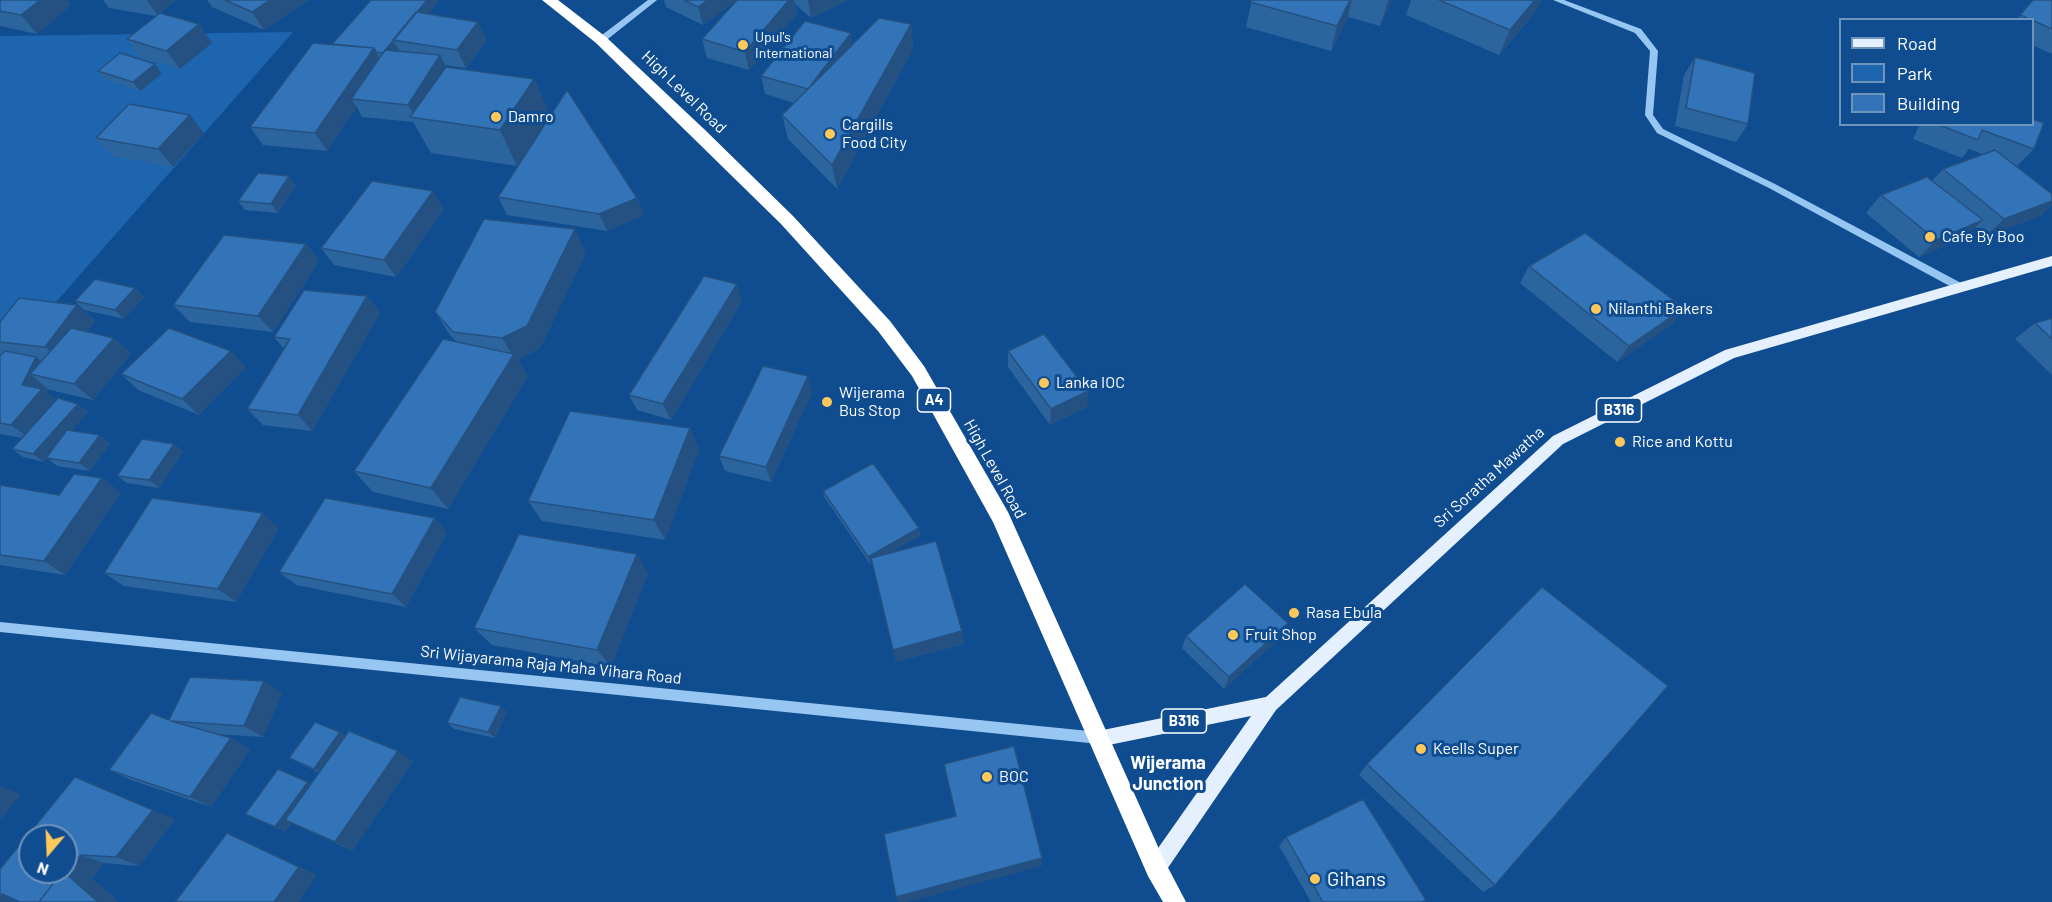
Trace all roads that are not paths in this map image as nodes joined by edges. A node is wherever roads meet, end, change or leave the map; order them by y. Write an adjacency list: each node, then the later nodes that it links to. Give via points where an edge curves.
1 (549, 0): 4 (highway, High Level Road / A4)
2 (653, 0): 4 (street)
3 (1557, 0): 6 (street, via 1638,31 1654,51 1649,115 1660,131 1773,186)
4 (601, 40): 9 (highway, High Level Road / A4, via 787,220 884,326 918,371 1001,518)
5 (2052, 261): 6 (main road, Sri Soratha Mawatha / B316)
6 (1960, 287): 8 (main road, Sri Soratha Mawatha / B316, via 1730,354 1558,441)
7 (0, 627): 9 (street, Sri Wijayarama Raja Maha Vihara Road)
8 (1270, 704): 9 (main road, B316); 10 (main road, Sri Soratha Mawatha / B316)
9 (1099, 738): 10 (highway, High Level Road / A4)
10 (1156, 868): 11 (highway, High Level Road / A4)
11 (1175, 902)

